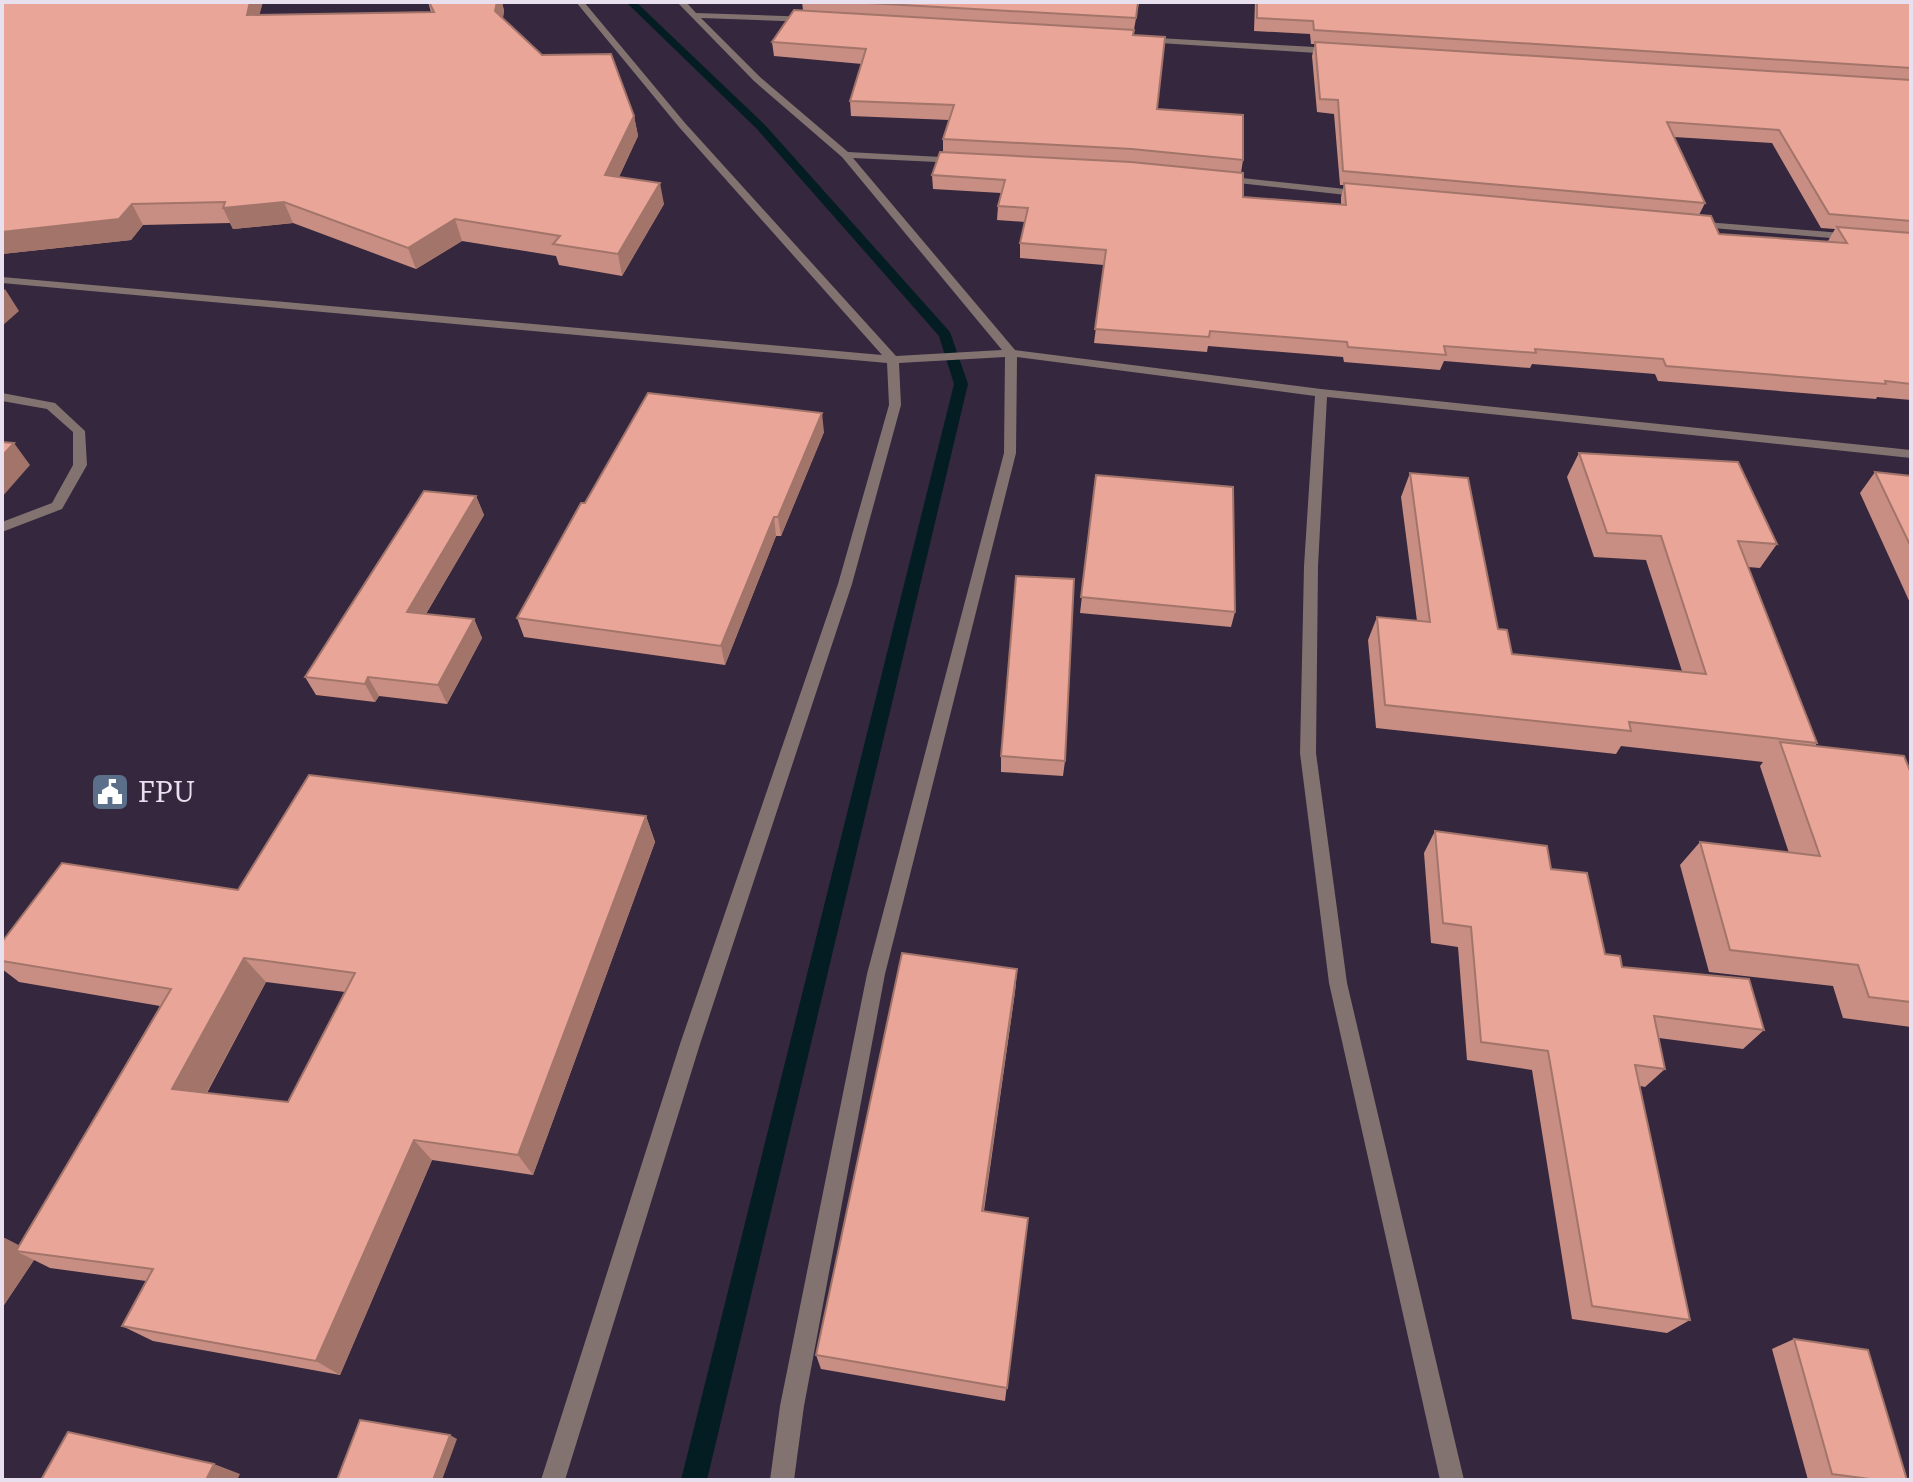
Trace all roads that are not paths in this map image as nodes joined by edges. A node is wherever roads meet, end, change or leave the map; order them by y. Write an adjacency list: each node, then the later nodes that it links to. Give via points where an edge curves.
1 (580, 2): 15 (street, via 682,125)
2 (681, 2): 3 (street)
3 (695, 15): 4 (street); 7 (street, via 757,79)
4 (820, 19)
5 (1136, 38): 6 (street)
6 (1342, 52)
7 (845, 155): 8 (street); 14 (street)
8 (966, 160)
9 (1209, 178): 10 (street)
10 (1384, 196)
11 (1679, 223): 12 (street)
12 (1865, 238)
13 (2, 280): 15 (street)
14 (1011, 353): 15 (street); 16 (street); 21 (street, via 1010,453 876,974)
15 (893, 360): 20 (street, via 895,405 845,584 690,1044)
16 (1321, 393): 18 (street); 22 (street, via 1308,753 1338,983)
17 (2, 397): 19 (street, via 51,406 79,431 80,465 57,506)
18 (1911, 454)
19 (2, 527)
20 (553, 1480)
21 (782, 1480)
22 (1452, 1480)

